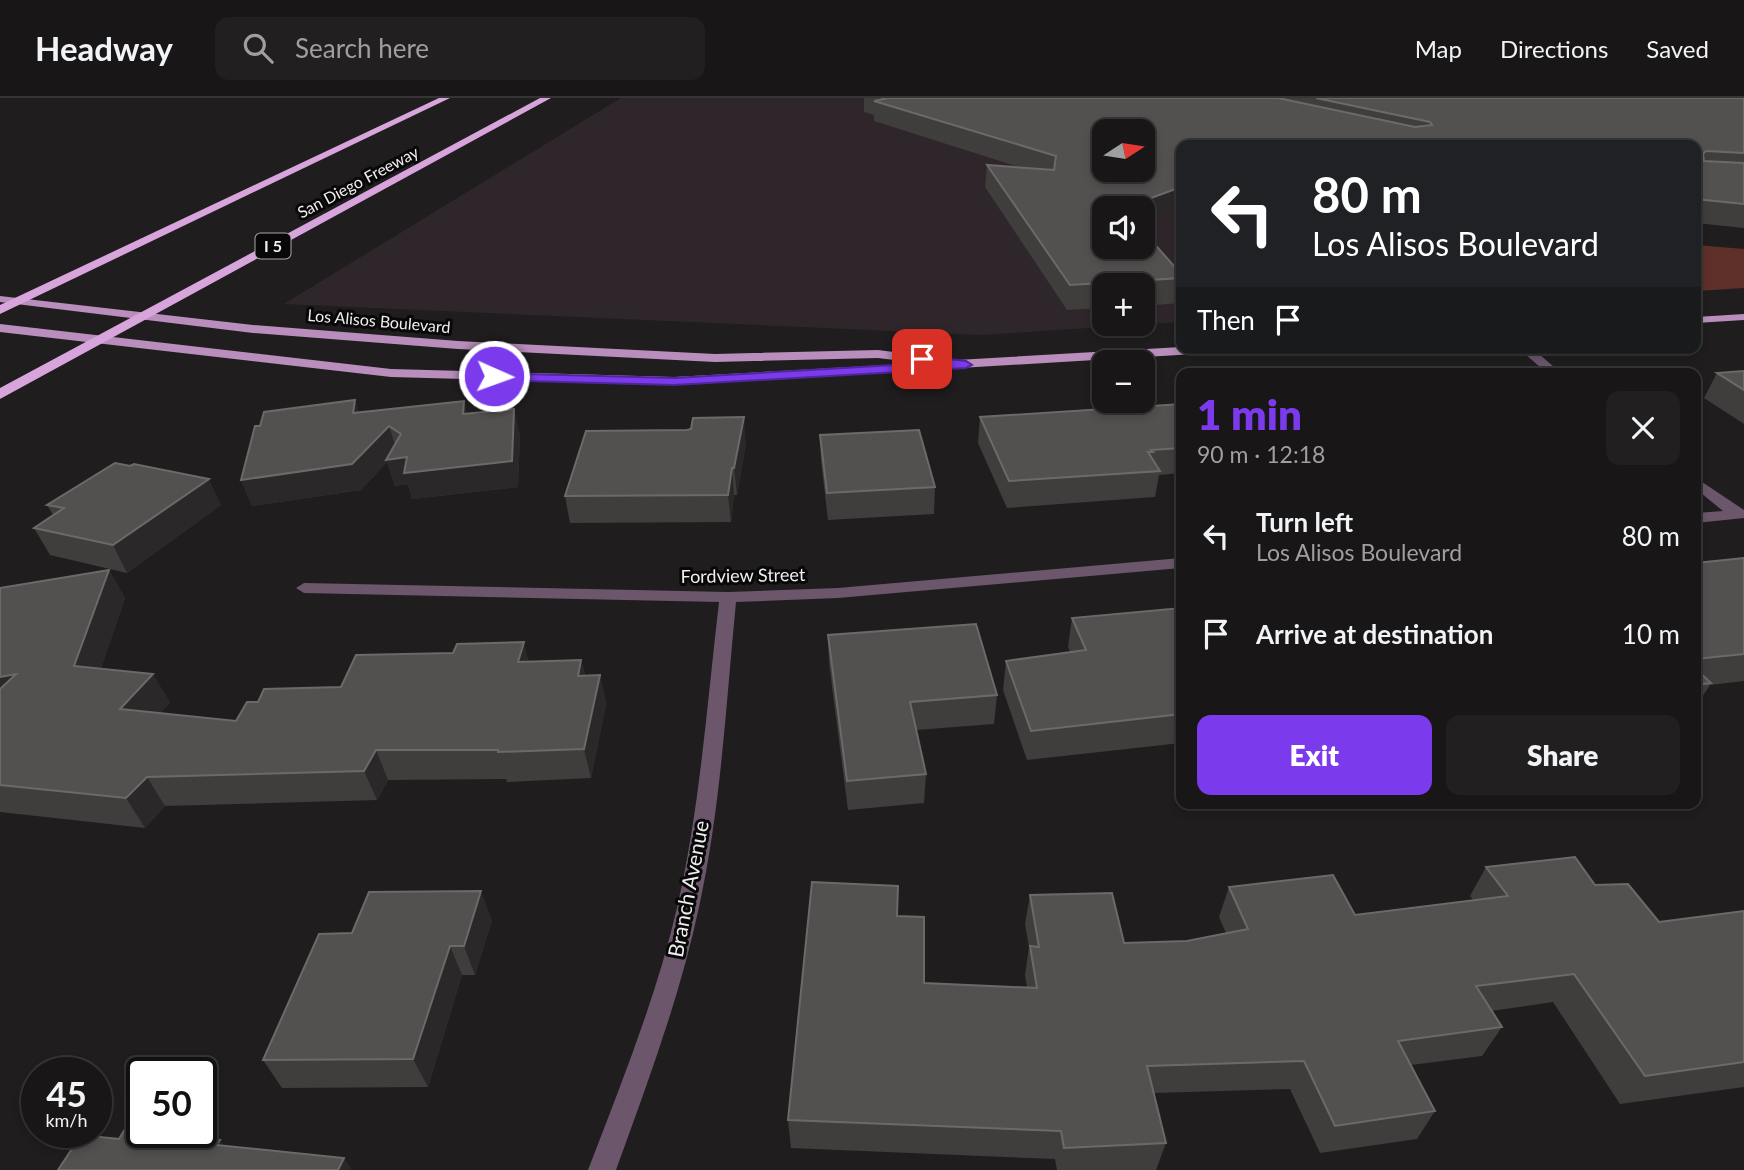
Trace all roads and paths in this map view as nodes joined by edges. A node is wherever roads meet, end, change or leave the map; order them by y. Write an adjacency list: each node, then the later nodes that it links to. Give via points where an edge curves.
1 (446, 98): 4 (highway, San Diego Freeway)
2 (547, 98): 12 (highway, San Diego Freeway / I 5)
3 (0, 299): 10 (main road, Los Alisos Boulevard, via 253,329 578,352 715,358 878,354)
4 (0, 310)
5 (1744, 317): 6 (main road)
6 (1701, 320)
7 (0, 328): 10 (main road, Los Alisos Boulevard, via 391,373 674,381)
8 (1176, 351): 10 (main road, Los Alisos Boulevard)
9 (1531, 354): 11 (street)
10 (966, 365)
11 (1549, 368)
12 (0, 394)
13 (1701, 486): 14 (street)
14 (1741, 514): 15 (street)
15 (1701, 518)
16 (1176, 563): 18 (street, Fordview Street, via 838,593)
17 (304, 588): 18 (street, Fordview Street)
18 (728, 597): 19 (street, Branch Avenue, via 689,907 647,1051)
19 (601, 1170)

